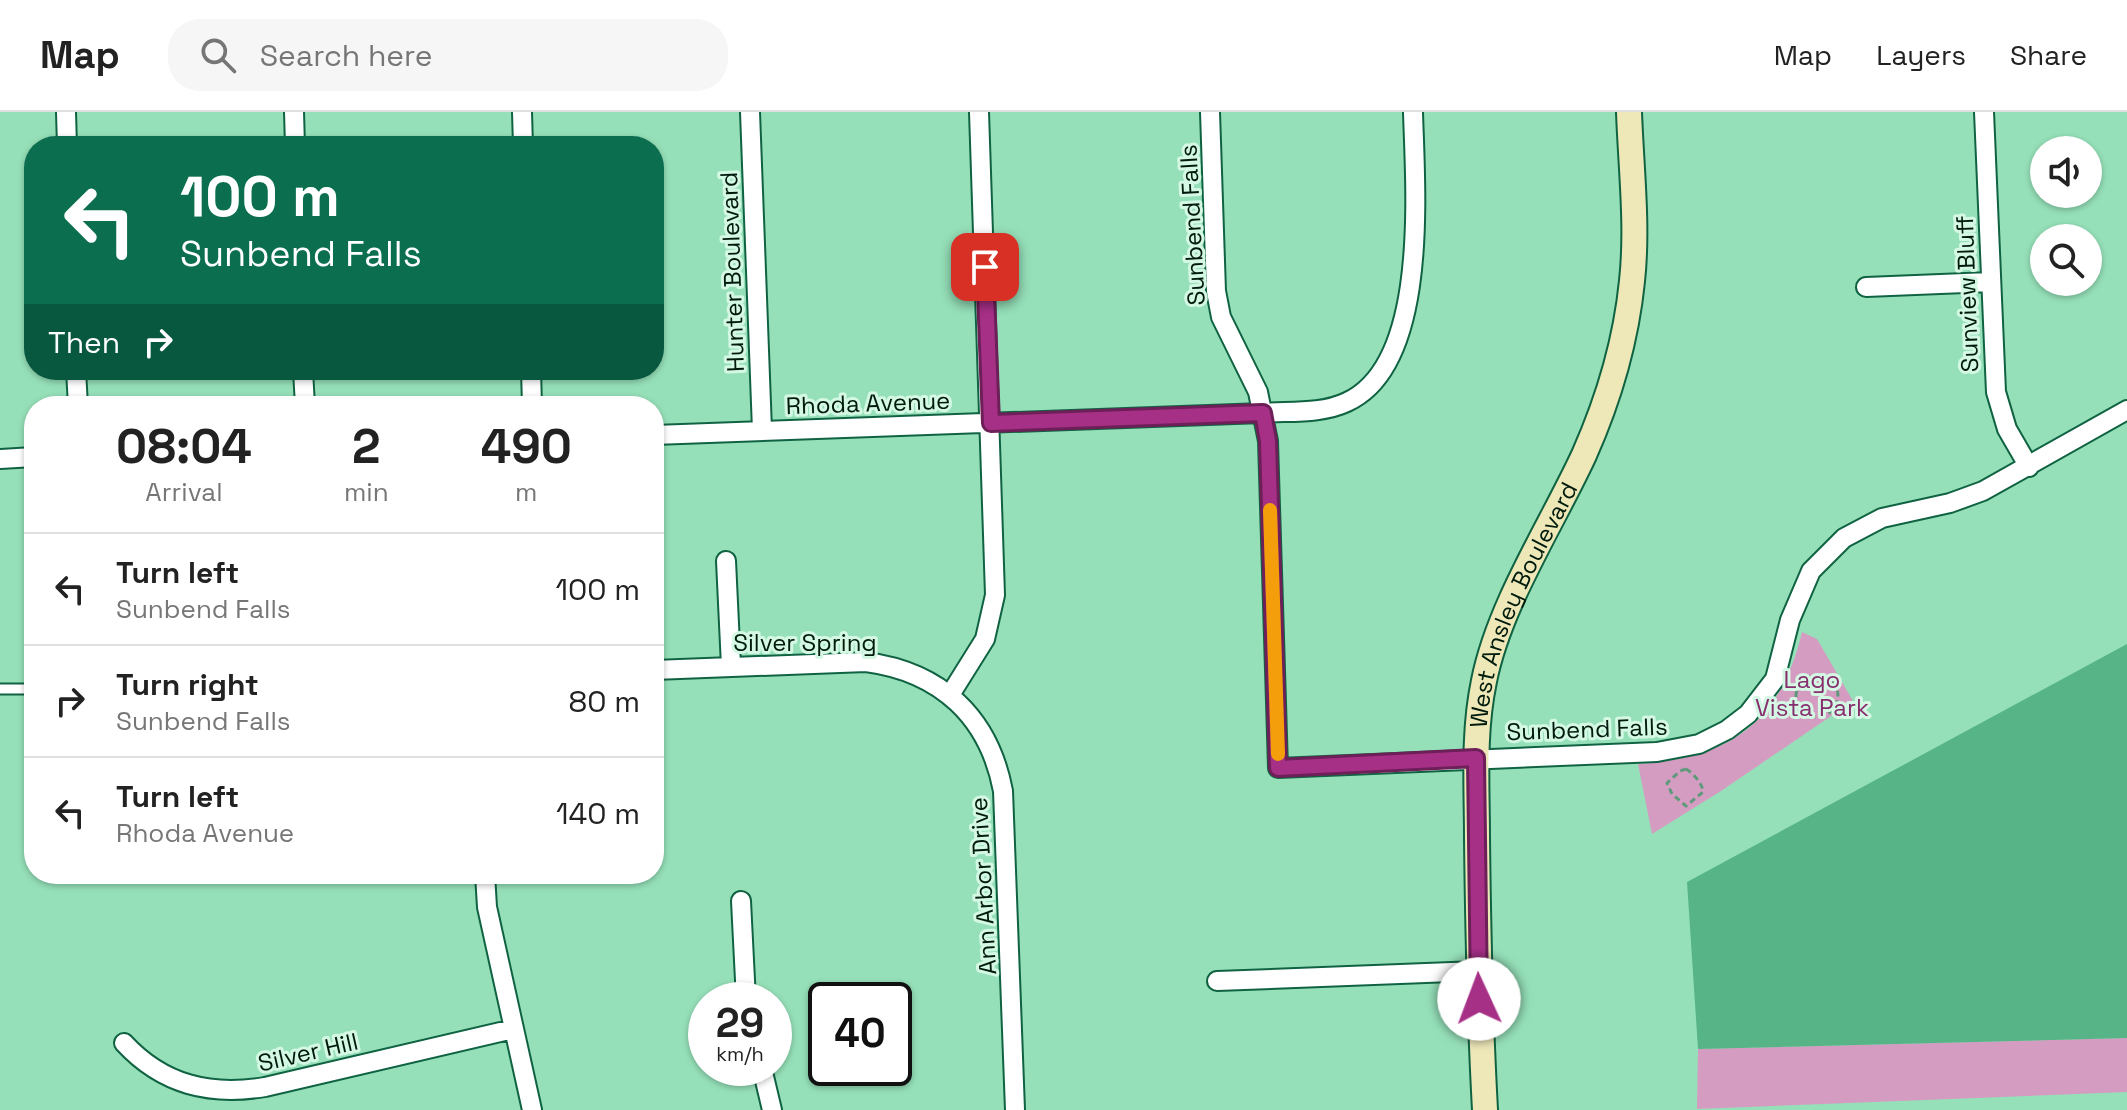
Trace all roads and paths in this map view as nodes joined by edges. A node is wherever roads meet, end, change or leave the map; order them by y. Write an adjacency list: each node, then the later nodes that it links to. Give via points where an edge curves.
1 (66, 112): 10 (street)
2 (294, 112): 11 (street)
3 (522, 112): 12 (street)
4 (750, 112): 18 (street, Hunter Boulevard)
5 (979, 112): 17 (street)
6 (1210, 112): 16 (street, Sunbend Falls, via 1216,291 1221,317)
7 (1413, 112): 16 (street, Rhoda Avenue, via 1415,244 1409,300 1393,350 1368,389 1347,403)
8 (1629, 112): 31 (street, West Ansley Boulevard, via 1634,228 1621,346 1585,453 1498,634 1483,682)
9 (1984, 112): 13 (street, Sunview Bluff)
10 (67, 136)
11 (295, 136)
12 (523, 136)
13 (1990, 282): 14 (street); 22 (street, Sunview Bluff, via 1996,392 2007,429)
14 (1866, 287)
15 (2127, 410): 22 (street, Sunbend Falls)
16 (1263, 413): 17 (street, Rhoda Avenue); 31 (street, Sunbend Falls, via 1278,768)
17 (991, 423): 18 (street, Rhoda Avenue); 30 (street, via 993,610 978,652)
18 (762, 430): 19 (street, Rhoda Avenue)
19 (664, 435)
20 (24, 458): 21 (street)
21 (0, 459)
22 (2029, 467): 31 (street, Sunbend Falls, via 1983,491 1882,518 1844,538 1811,571 1775,679 1748,714 1727,730 1699,744 1657,752)
23 (726, 561): 24 (street)
24 (731, 666): 25 (street, Silver Spring); 30 (street, Silver Spring, via 866,662 912,673)
25 (664, 669)
26 (1788, 686): 29 (path)
27 (0, 689): 28 (lane)
28 (24, 689)
29 (1796, 691): 29 (path, via 1809,677 1825,675 1833,681 1838,702 1832,711 1812,715 1799,709)
30 (950, 695): 43 (street, Ann Arbor Drive, via 982,731 1003,791)
31 (1476, 758): 35 (street, West Ansley Boulevard)
32 (1684, 768): 32 (path, via 1703,788 1686,806 1667,783)
33 (486, 884): 38 (street)
34 (741, 901): 37 (street)
35 (1478, 971): 36 (street); 44 (street, West Ansley Boulevard)
36 (1217, 981)
37 (745, 982)
38 (513, 1029): 39 (street, Silver Hill, via 233,1091 169,1077 141,1061); 41 (street)
39 (124, 1043)
40 (766, 1086): 42 (street)
41 (532, 1110)
42 (772, 1110)
43 (1015, 1110)
44 (1485, 1110)

